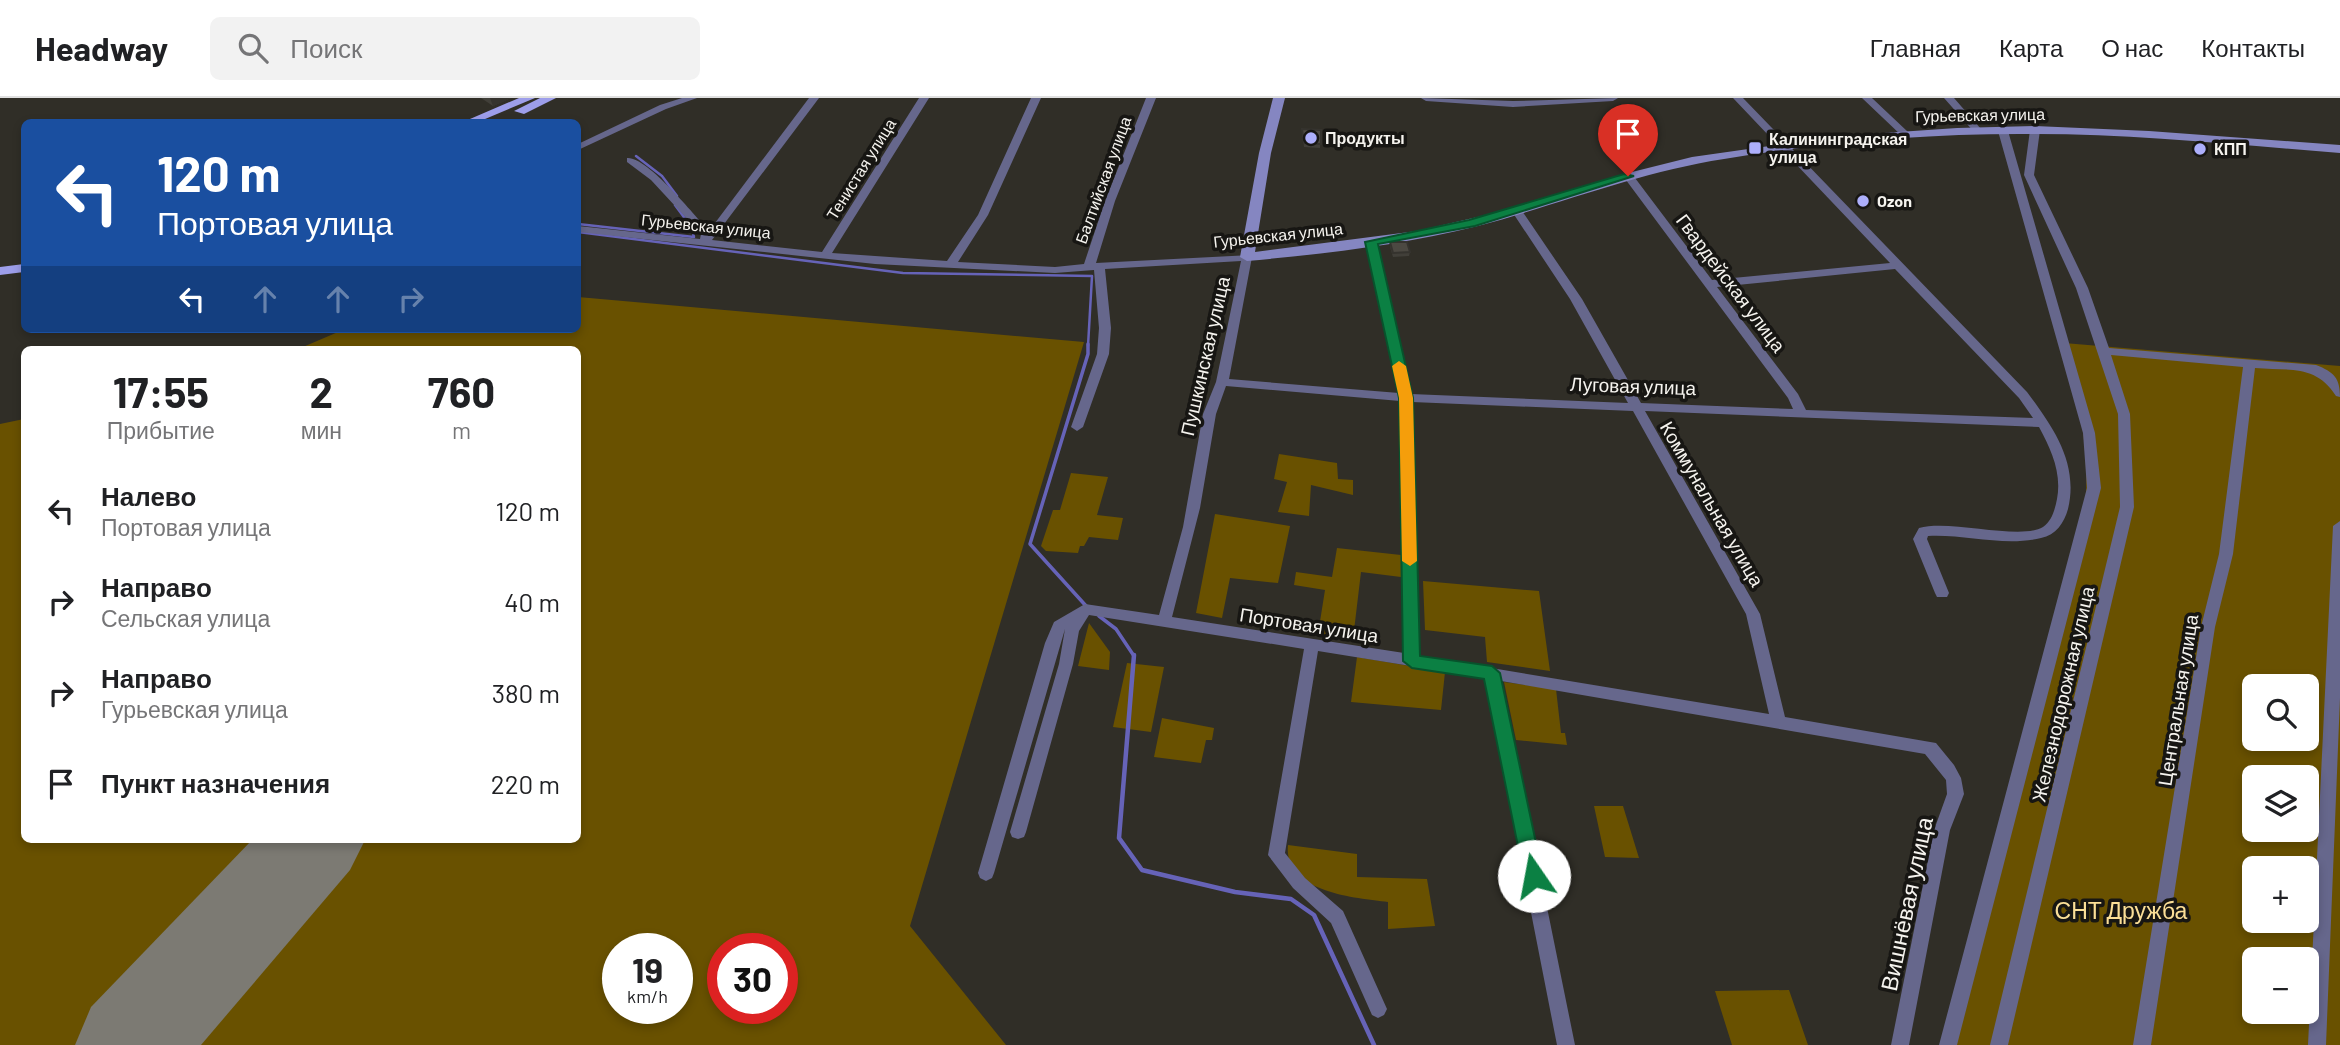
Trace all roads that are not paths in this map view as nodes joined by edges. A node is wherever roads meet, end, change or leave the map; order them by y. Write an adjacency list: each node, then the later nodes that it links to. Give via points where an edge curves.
1 (528, 98): 14 (main road)
2 (550, 98): 15 (main road)
3 (692, 98): 20 (street)
4 (814, 98): 28 (street)
5 (924, 98): 29 (street, Тенистая улица)
6 (1036, 98): 33 (street, via 983,215)
7 (1151, 98): 36 (street, Балтийская улица, via 1110,201)
8 (1279, 98): 30 (street, Пушкинская улица)
9 (1426, 98): 10 (street, via 1513,104)
10 (1613, 98)
11 (1738, 98): 21 (street)
12 (1867, 98): 19 (street)
13 (1950, 98): 17 (street)
14 (476, 119)
15 (501, 119)
16 (2035, 130): 18 (street, Гурьевская улица); 22 (street, Гурьевская улица); 39 (street, Железнодорожная улица, via 2029,175 2081,288)
17 (1978, 131): 18 (street, Гурьевская улица); 19 (street, Гурьевская улица)
18 (2003, 131): 62 (street, via 2089,433 2094,488)
19 (1905, 134): 21 (street, Гурьевская улица)
20 (581, 146)
21 (1787, 148): 24 (street, Гурьевская улица, via 1724,155); 34 (street)
22 (2340, 149)
23 (631, 160): 28 (street, via 655,178 706,234)
24 (1628, 176): 25 (street, Гурьевская улица); 38 (street, Гвардейская улица)
25 (1516, 210): 27 (street, Гурьевская улица); 44 (street, Коммунальная улица, via 1576,299)
26 (581, 229): 28 (street, Гурьевская улица)
27 (1371, 242): 30 (street, Гурьевская улица); 43 (street)
28 (704, 244): 29 (street, Гурьевская улица)
29 (824, 257): 33 (street, Гурьевская улица)
30 (1247, 257): 36 (street, Гурьевская улица); 41 (street, Пушкинская улица)
31 (21, 260): 32 (main road)
32 (0, 264)
33 (950, 265): 36 (street, Гурьевская улица)
34 (1898, 265): 38 (street); 46 (street, via 2023,395)
35 (21, 268): 37 (main road)
36 (1090, 268): 47 (street, via 1105,328 1103,354)
37 (0, 271)
38 (1710, 284): 45 (street, Гвардейская улица, via 1794,397)
39 (2104, 351): 40 (street); 63 (street, Железнодорожная улица, via 2124,414 2127,507)
40 (2250, 362): 42 (street, via 2316,369 2332,380); 64 (street, Центральная улица, via 2226,554 2208,627)
41 (1222, 382): 43 (street, Луговая улица); 51 (street, Пушкинская улица, via 1211,399 1181,565)
42 (2340, 393)
43 (1406, 398): 44 (street, Луговая улица); 53 (street)
44 (1633, 405): 45 (street, Луговая улица); 55 (street, Коммунальная улица, via 1753,614)
45 (1801, 413): 46 (street, Луговая улица)
46 (2043, 423): 49 (street, via 2063,464 2063,502 2056,525 2042,534 2010,536 1924,531 1920,539)
47 (1077, 428)
48 (2340, 526): 65 (street)
49 (1942, 593)
50 (1083, 610): 51 (street, Портовая улица); 57 (street, via 1072,629); 58 (street, via 1059,626 1052,643)
51 (1164, 621): 52 (street, Портовая улица)
52 (1312, 645): 53 (street, Портовая улица); 59 (street, via 1276,855 1337,917)
53 (1412, 661): 54 (street, Портовая улица)
54 (1492, 673): 55 (street, Портовая улица); 60 (street)
55 (1779, 722): 56 (street, Портовая улица, via 1930,748)
56 (1954, 774): 61 (street, Вишнёвая улица, via 1957,798 1942,830)
57 (1018, 832)
58 (986, 873)
59 (1378, 1009)
60 (1566, 1045)
61 (1900, 1045)
62 (1948, 1045)
63 (1999, 1045)
64 (2142, 1045)
65 (2317, 1045)

